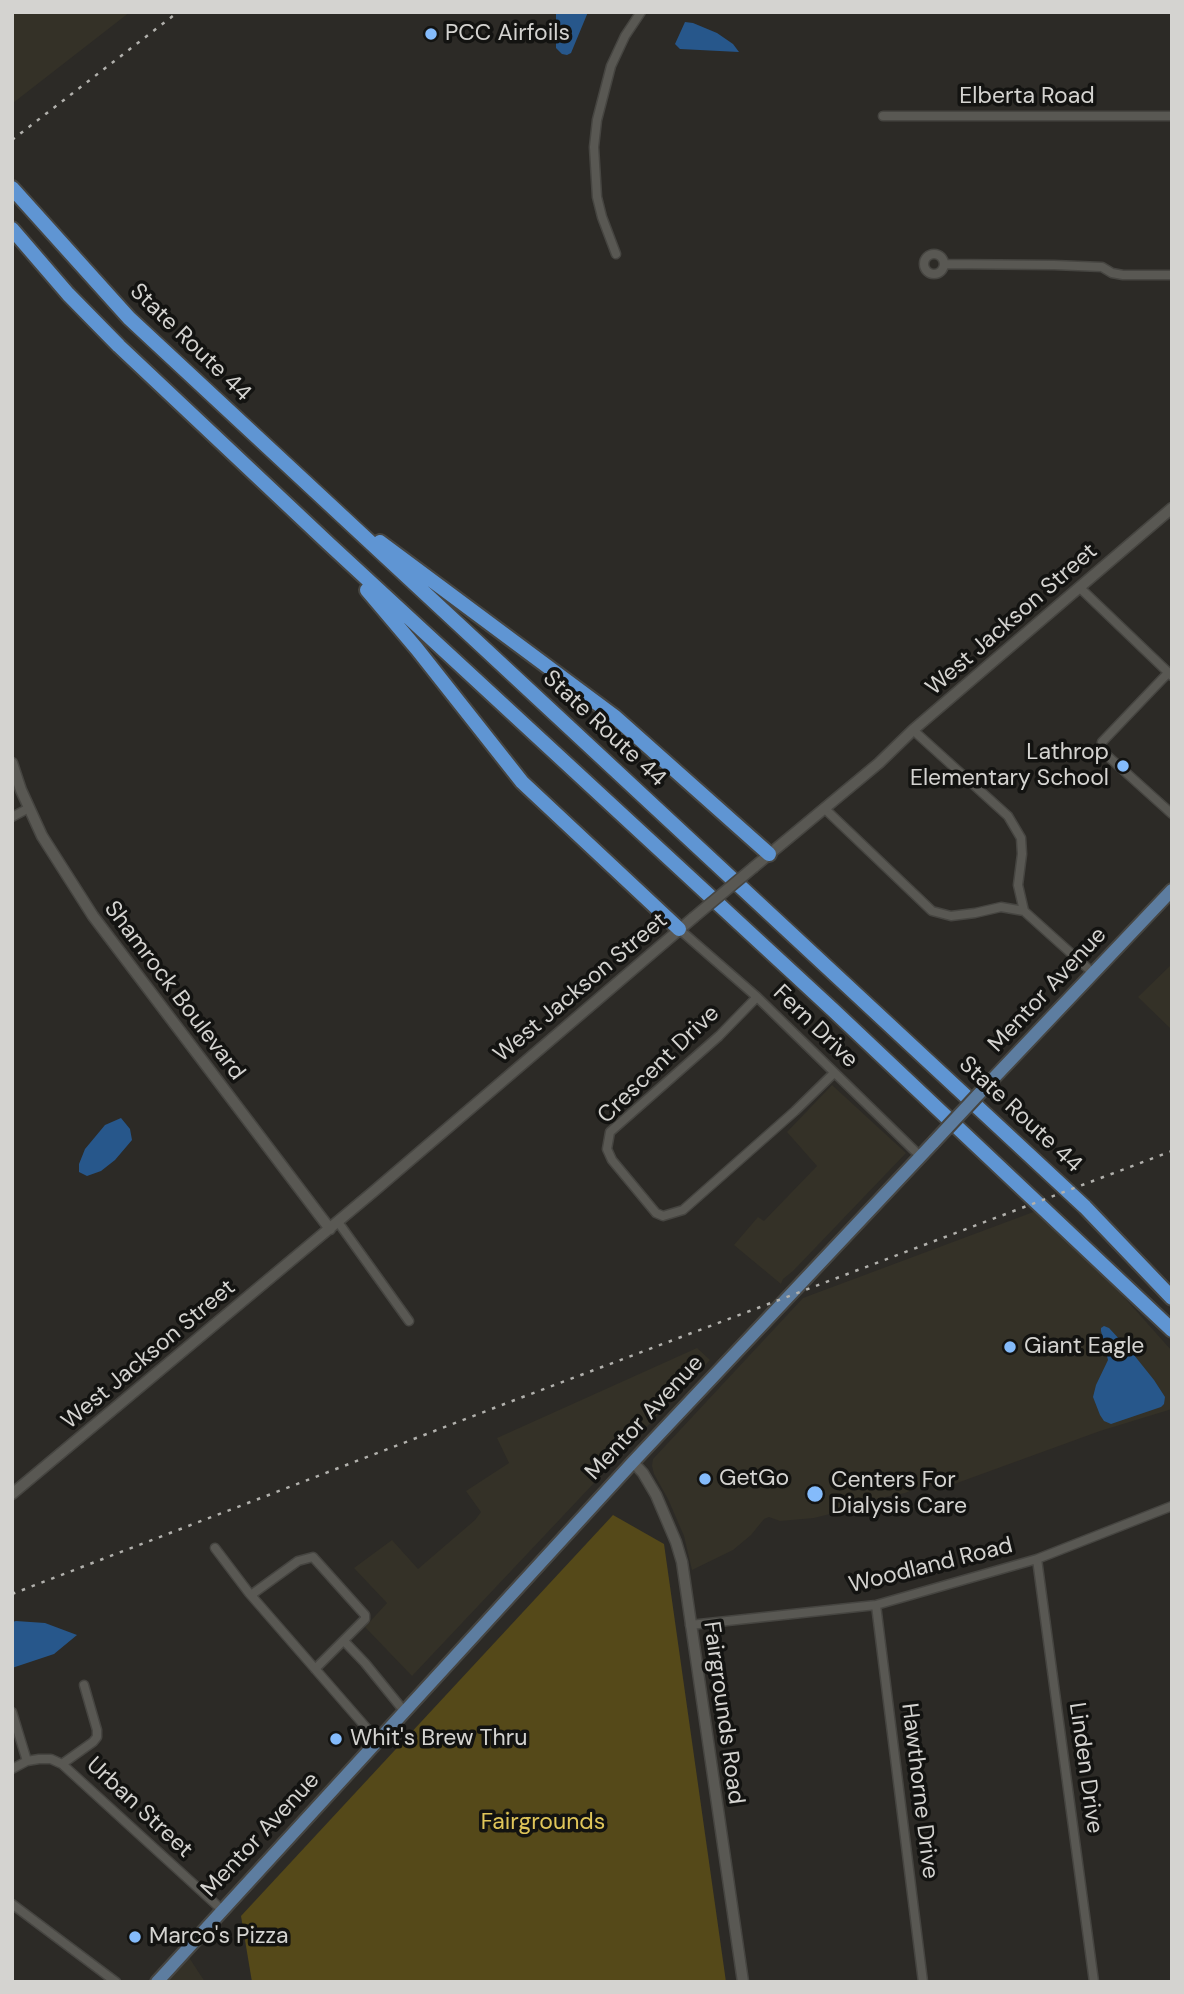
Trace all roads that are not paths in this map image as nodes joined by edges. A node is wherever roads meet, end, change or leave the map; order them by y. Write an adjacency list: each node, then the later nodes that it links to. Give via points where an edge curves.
1 (641, 12): 6 (street, via 611,66 594,147 597,197)
2 (883, 116): 3 (street, Elberta Road)
3 (1172, 116)
4 (12, 188): 9 (highway, State Route 44, via 129,318)
5 (12, 229): 11 (highway, via 119,346)
6 (616, 254)
7 (944, 264): 8 (street, via 1102,267 1123,275)
8 (1172, 275)
9 (322, 499): 20 (highway, via 614,716); 29 (highway, State Route 44, via 1085,1207)
10 (1170, 513): 12 (street, West Jackson Street)
11 (328, 543): 23 (highway, via 522,782); 31 (highway)
12 (1079, 587): 13 (street); 14 (street, West Jackson Street)
13 (1170, 675): 18 (street, via 1102,742 1101,750)
14 (913, 730): 17 (street, West Jackson Street); 22 (street, via 1008,816 1021,838 1018,886)
15 (12, 763): 16 (street, Shamrock Boulevard)
16 (29, 808): 19 (street); 28 (street, Shamrock Boulevard, via 93,916)
17 (824, 808): 20 (street, West Jackson Street); 22 (street, via 932,911 951,916 1001,907)
18 (1172, 814)
19 (12, 817)
20 (769, 854): 23 (street, West Jackson Street, bridge)
21 (1172, 890): 24 (main road, Mentor Avenue)
22 (1024, 911): 24 (street)
23 (679, 929): 25 (street, Fern Drive); 28 (street, West Jackson Street)
24 (1093, 973): 27 (main road, Mentor Avenue, bridge)
25 (757, 997): 26 (street, Fern Drive); 26 (street, Crescent Drive, via 610,1132 607,1149 612,1160 656,1213 663,1216 683,1210)
26 (834, 1073): 27 (street, Fern Drive)
27 (920, 1156): 32 (main road, Mentor Avenue)
28 (334, 1225): 30 (street); 33 (street, West Jackson Street)
29 (1172, 1298)
30 (409, 1321)
31 (1172, 1330)
32 (633, 1462): 39 (street, Fairgrounds Road, via 656,1495 677,1542); 43 (main road, Mentor Avenue)
33 (12, 1494)
34 (1172, 1506): 36 (street, Woodland Road)
35 (215, 1548): 37 (street)
36 (1038, 1559): 38 (street, Woodland Road); 55 (street, Linden Drive)
37 (251, 1595): 40 (street, via 298,1561 313,1557 365,1615); 41 (street)
38 (876, 1605): 39 (street, Woodland Road); 54 (street, Hawthorne Drive)
39 (691, 1625): 53 (street, Fairgrounds Road)
40 (344, 1641): 41 (street); 43 (street)
41 (315, 1669): 45 (street)
42 (84, 1685): 47 (street, via 97,1737)
43 (404, 1711): 45 (main road, Mentor Avenue)
44 (12, 1712): 46 (street)
45 (377, 1740): 50 (main road, Mentor Avenue)
46 (27, 1761): 47 (street, via 51,1759); 48 (street)
47 (62, 1764): 50 (street, Urban Street)
48 (12, 1769)
49 (12, 1904): 51 (street)
50 (222, 1909): 52 (main road, Mentor Avenue)
51 (116, 1982)
52 (157, 1982)
53 (743, 1982)
54 (923, 1982)
55 (1094, 1982)

